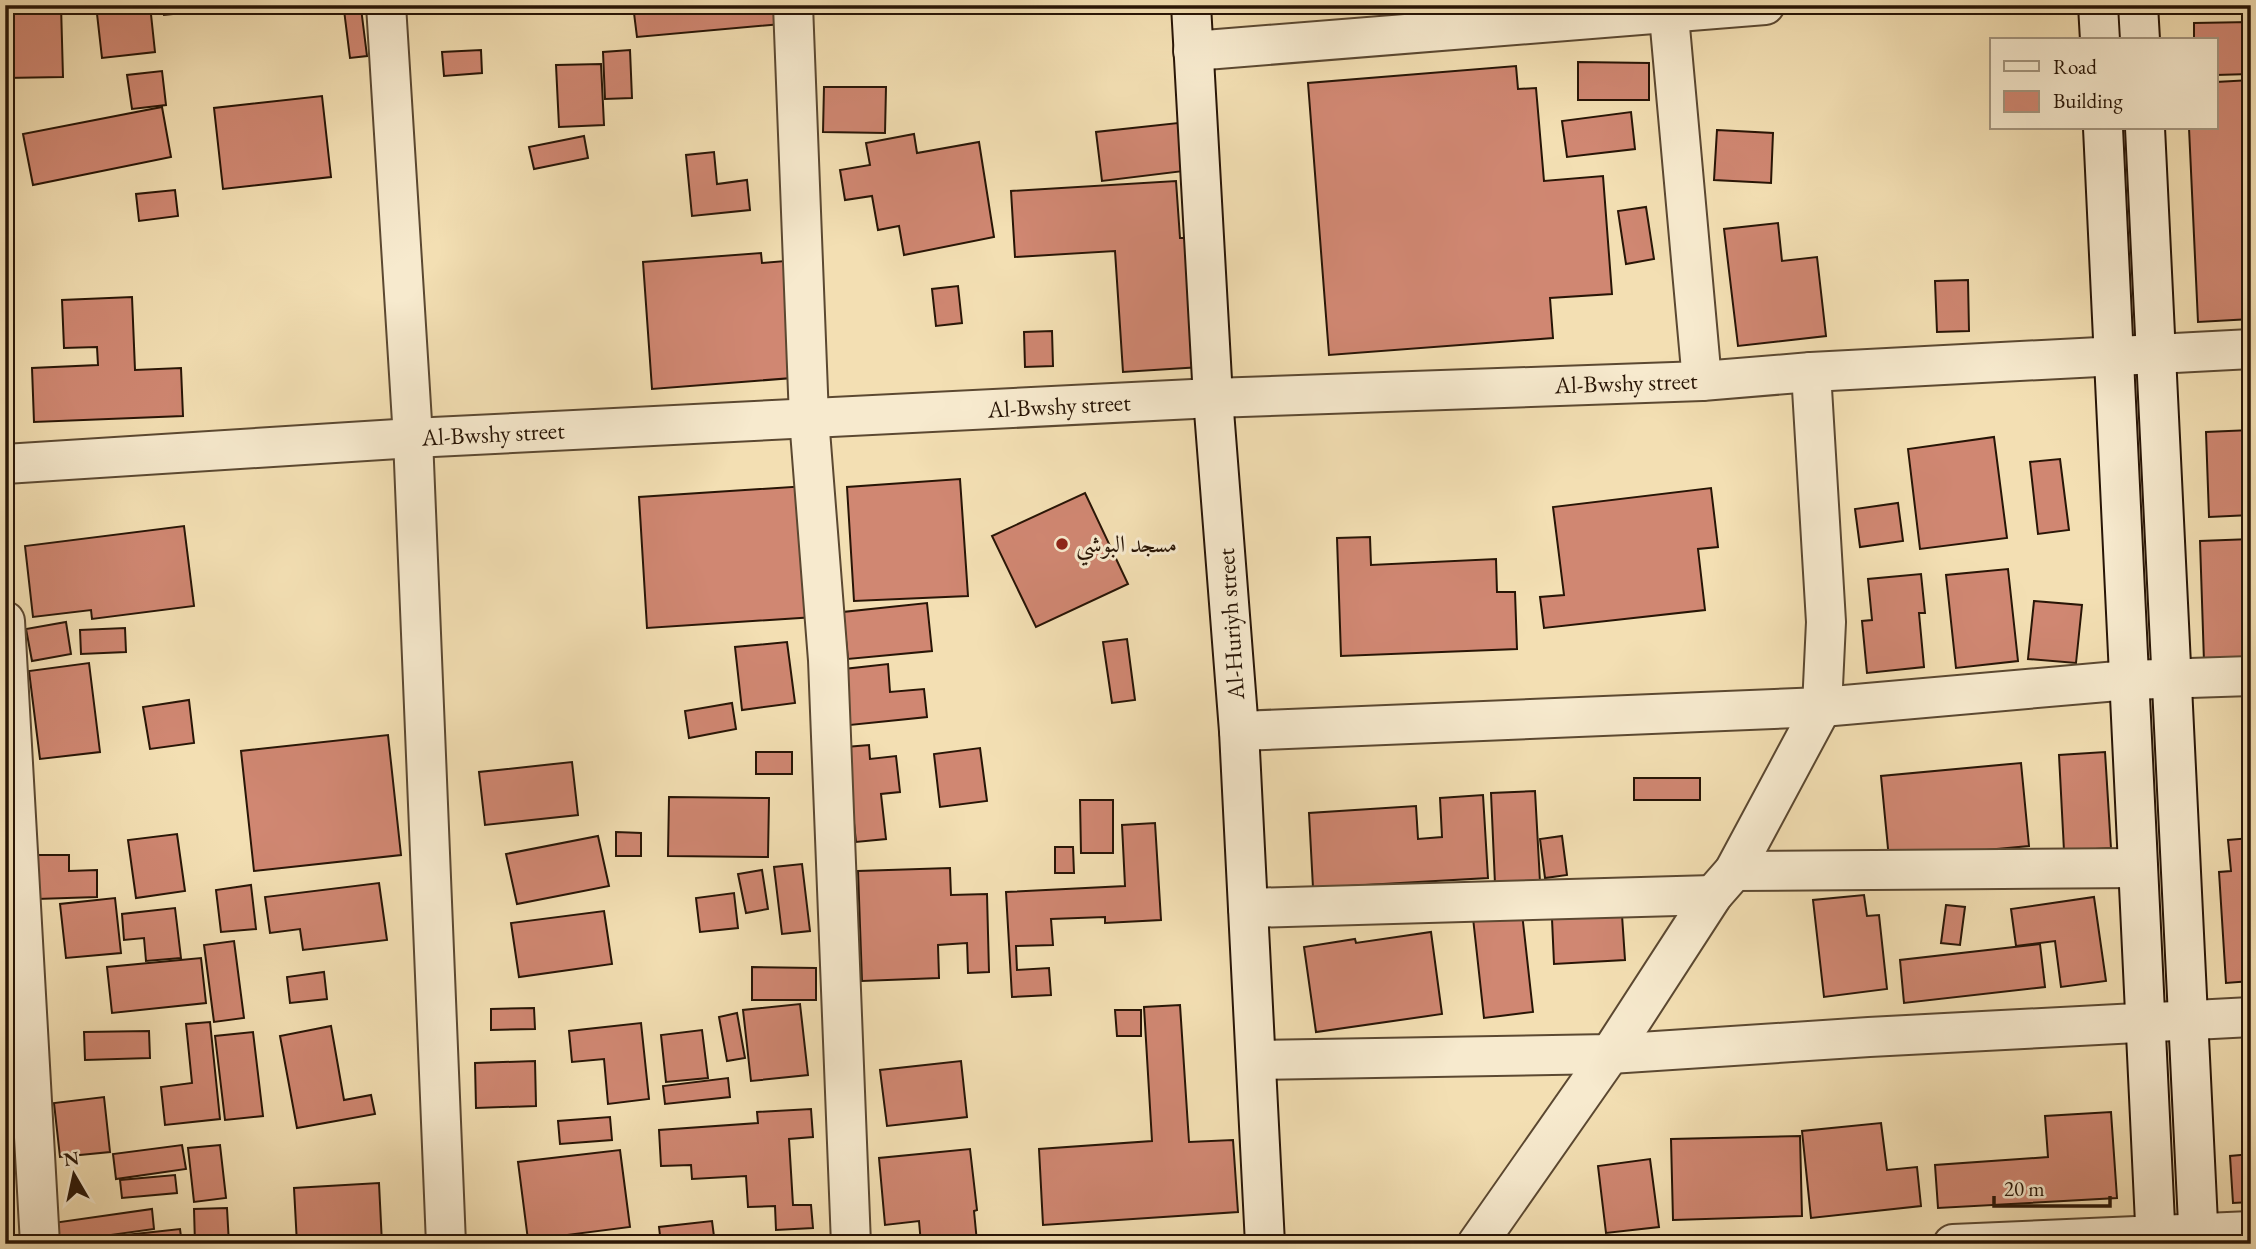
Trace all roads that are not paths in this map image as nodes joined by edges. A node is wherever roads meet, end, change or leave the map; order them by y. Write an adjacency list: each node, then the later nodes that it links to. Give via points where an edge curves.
1 (386, 5): 20 (street)
2 (793, 5): 19 (street)
3 (1191, 5): 10 (street, Al-Huriyh street)
4 (1765, 5): 7 (street)
5 (2098, 5): 8 (street)
6 (2138, 5): 9 (street)
7 (1668, 9): 10 (street); 17 (street)
8 (2099, 38)
9 (2140, 38)
10 (1193, 51): 18 (street, Al-Huriyh street)
11 (2104, 130): 15 (street)
12 (2145, 130): 14 (street)
13 (2251, 349): 14 (street, Al-Bwshy street)
14 (2155, 354): 15 (street, Al-Bwshy street); 24 (street)
15 (2114, 357): 16 (street, Al-Bwshy street); 25 (street)
16 (1811, 372): 17 (street, Al-Bwshy street); 26 (street, via 1826,622)
17 (1702, 381): 18 (street, Al-Bwshy street)
18 (1213, 398): 19 (street, Al-Bwshy street); 27 (street, Al-Huriyh street)
19 (809, 418): 20 (street, Al-Bwshy street); 41 (street, via 828,660)
20 (413, 438): 21 (street, Al-Bwshy street); 40 (street)
21 (5, 464)
22 (5, 621): 39 (street)
23 (2251, 676): 24 (street)
24 (2171, 678): 25 (street); 32 (street)
25 (2129, 680): 26 (street); 28 (street)
26 (1822, 707): 27 (street); 29 (street)
27 (1239, 731): 30 (street, Al-Huriyh street)
28 (2138, 868): 29 (street); 33 (street)
29 (1723, 883): 30 (street); 34 (street)
30 (1248, 908): 35 (street, Al-Huriyh street)
31 (2251, 1017): 32 (street)
32 (2188, 1019): 33 (street); 37 (street)
33 (2146, 1022): 34 (street); 38 (street)
34 (1610, 1054): 35 (street); 43 (street)
35 (1256, 1060): 42 (street, Al-Huriyh street)
36 (2251, 1231): 37 (street)
37 (2198, 1238): 38 (street)
38 (2156, 1239): 44 (street)
39 (40, 1244)
40 (446, 1244)
41 (851, 1244)
42 (1265, 1244)
43 (1477, 1244)
44 (1953, 1244)

